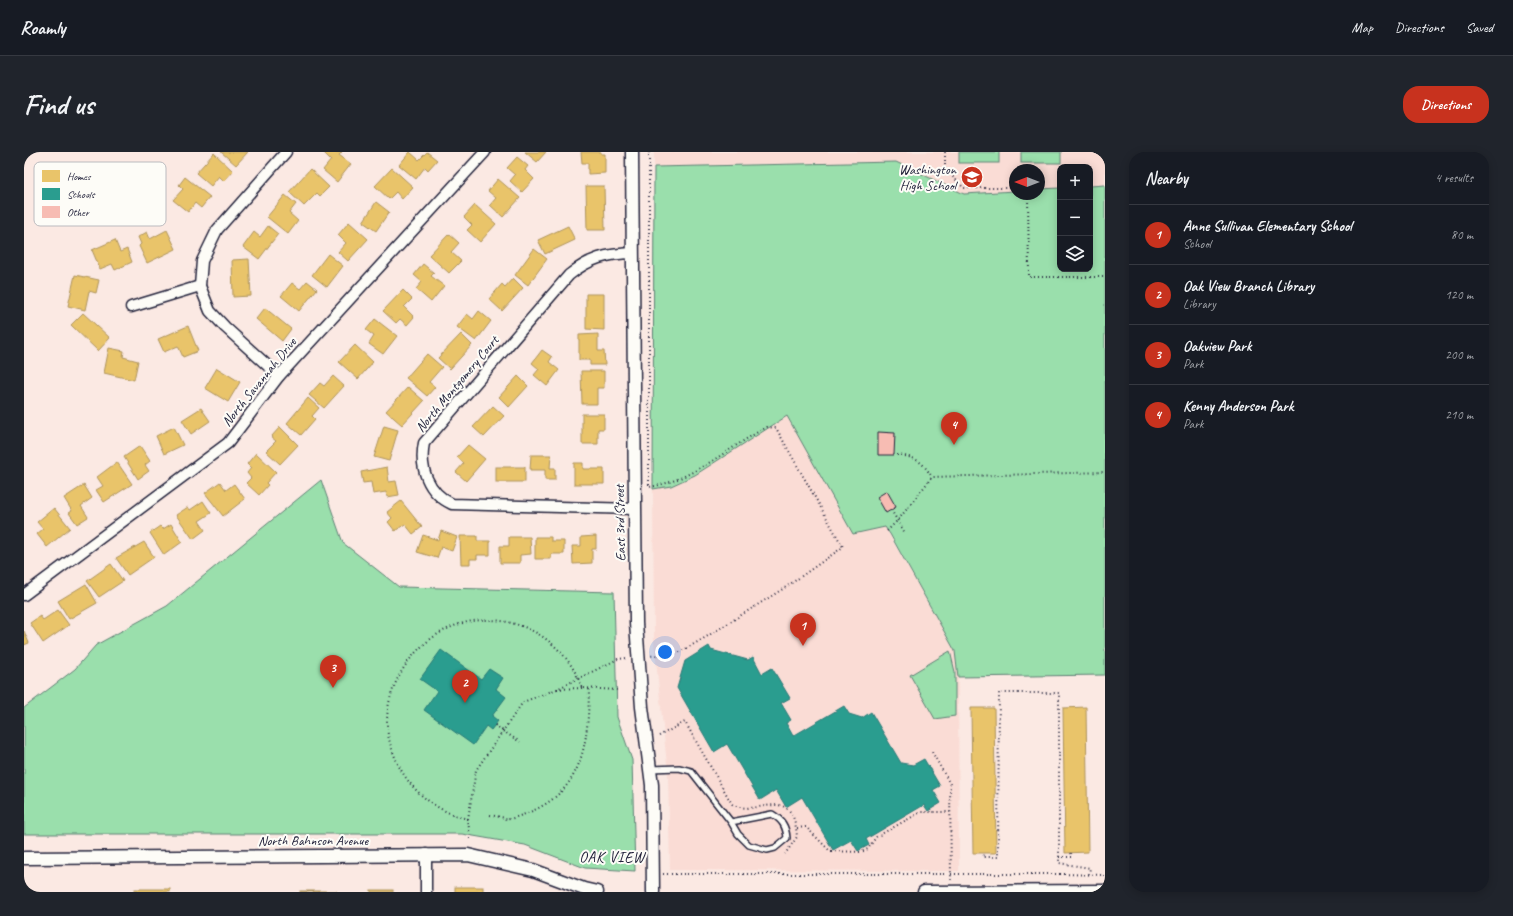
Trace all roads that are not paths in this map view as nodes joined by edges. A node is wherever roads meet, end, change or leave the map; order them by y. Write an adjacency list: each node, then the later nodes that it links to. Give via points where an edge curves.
1 (286, 152): 5 (street, via 217,230 202,261)
2 (485, 152): 7 (street, North Savannah Drive)
3 (632, 152): 4 (street, East 3rd Street)
4 (633, 253): 8 (street, East 3rd Street); 8 (street, North Montgomery Court, via 604,255 583,264 569,275 424,443 422,464 429,484 443,500 452,504)
5 (200, 286): 6 (street); 7 (street, via 215,316)
6 (131, 307)
7 (279, 376): 9 (street, North Savannah Drive, via 228,443)
8 (634, 509): 10 (street, East 3rd Street, via 638,657)
9 (24, 595)
10 (650, 769): 11 (lane, via 679,768 691,772); 18 (street, East 3rd Street, via 654,821)
11 (731, 822): 11 (lane, via 749,845 767,850 775,848 786,838 783,824 772,814)
12 (426, 854): 13 (street, North Bahnson Avenue); 16 (street); 17 (street, North Bahnson Avenue, via 483,858 533,870)
13 (24, 858)
14 (1046, 891): 15 (street); 19 (street)
15 (1105, 891)
16 (426, 892)
17 (597, 892)
18 (653, 892)
19 (924, 892)

